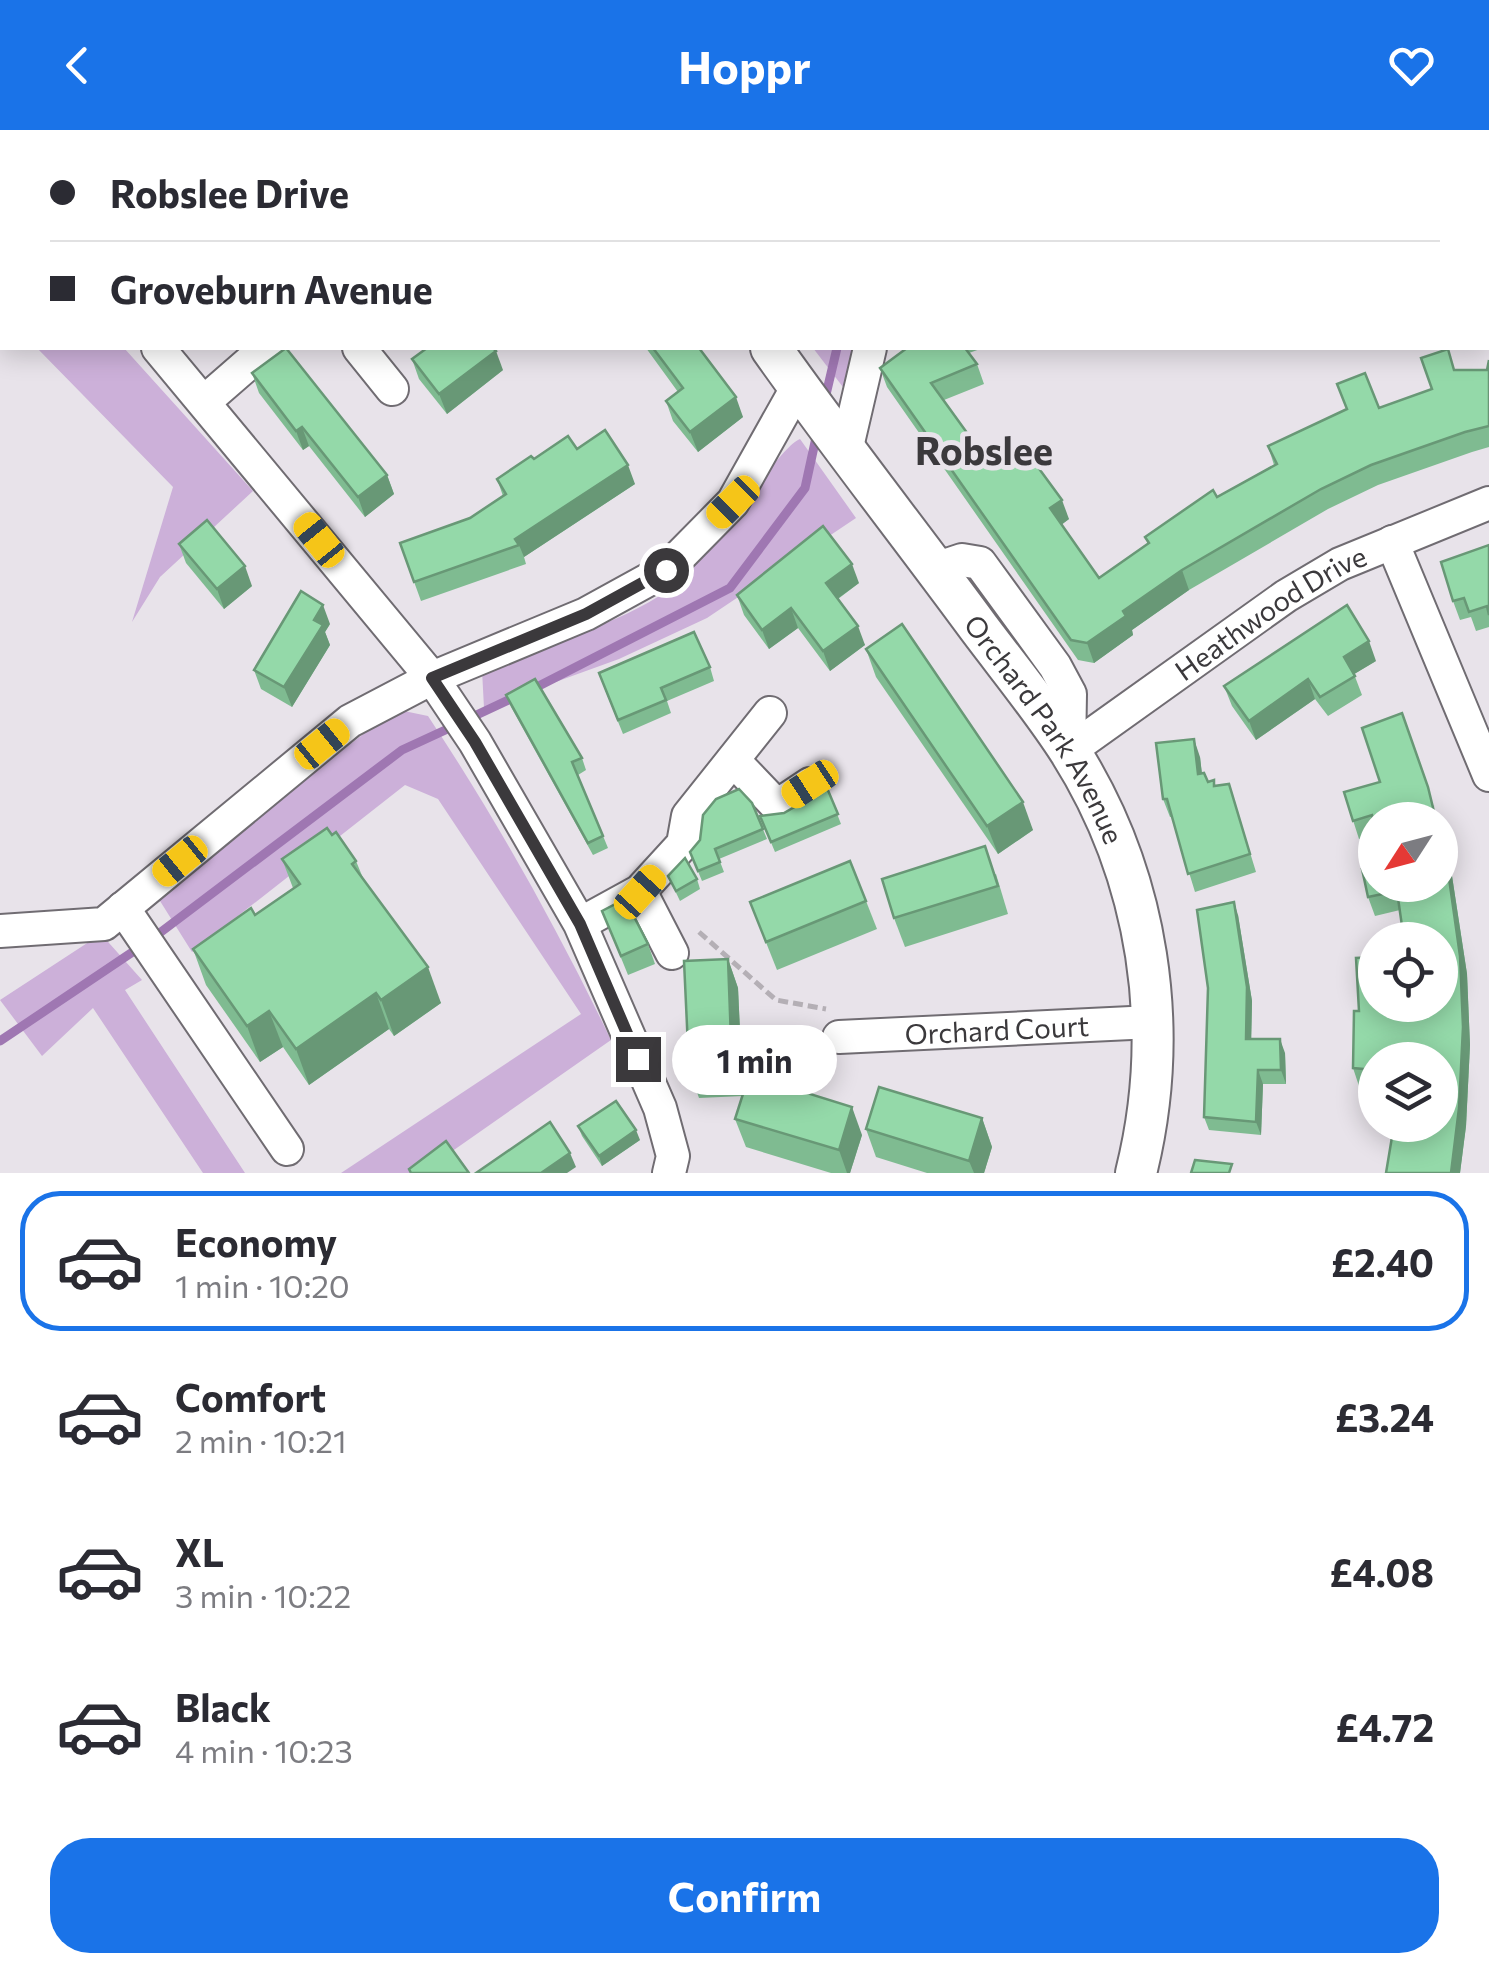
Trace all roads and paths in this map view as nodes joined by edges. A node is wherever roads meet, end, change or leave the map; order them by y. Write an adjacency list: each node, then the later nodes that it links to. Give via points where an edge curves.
1 (160, 350): 7 (street)
2 (264, 350): 7 (street)
3 (361, 350): 6 (street)
4 (772, 350): 8 (street, Orchard Park Avenue)
5 (869, 350): 8 (street)
6 (392, 389)
7 (204, 402): 11 (street)
8 (822, 418): 11 (street, via 666,570 586,614); 13 (street, Orchard Park Avenue)
9 (1489, 503): 10 (street, Heathwood Drive)
10 (1392, 542): 13 (street, Heathwood Drive, via 1286,596); 15 (street)
11 (432, 678): 18 (street, via 350,721); 19 (street)
12 (770, 713): 14 (street)
13 (1069, 751): 22 (street, Orchard Park Avenue, via 1118,848 1136,901)
14 (733, 760): 16 (street, via 777,806); 17 (street, via 688,816 683,844)
15 (1489, 774)
16 (810, 784)
17 (640, 892): 19 (street); 21 (street)
18 (124, 908): 20 (street, via 104,924); 24 (street)
19 (580, 924): 25 (street, via 660,1108 673,1156)
20 (0, 932)
21 (666, 941): 23 (path, via 682,917 776,1000 822,1007)
22 (1152, 1022): 23 (street, Orchard Court); 26 (street, Orchard Park Avenue, via 1152,1090)
23 (839, 1039)
24 (287, 1150)
25 (669, 1173)
26 (1136, 1173)

